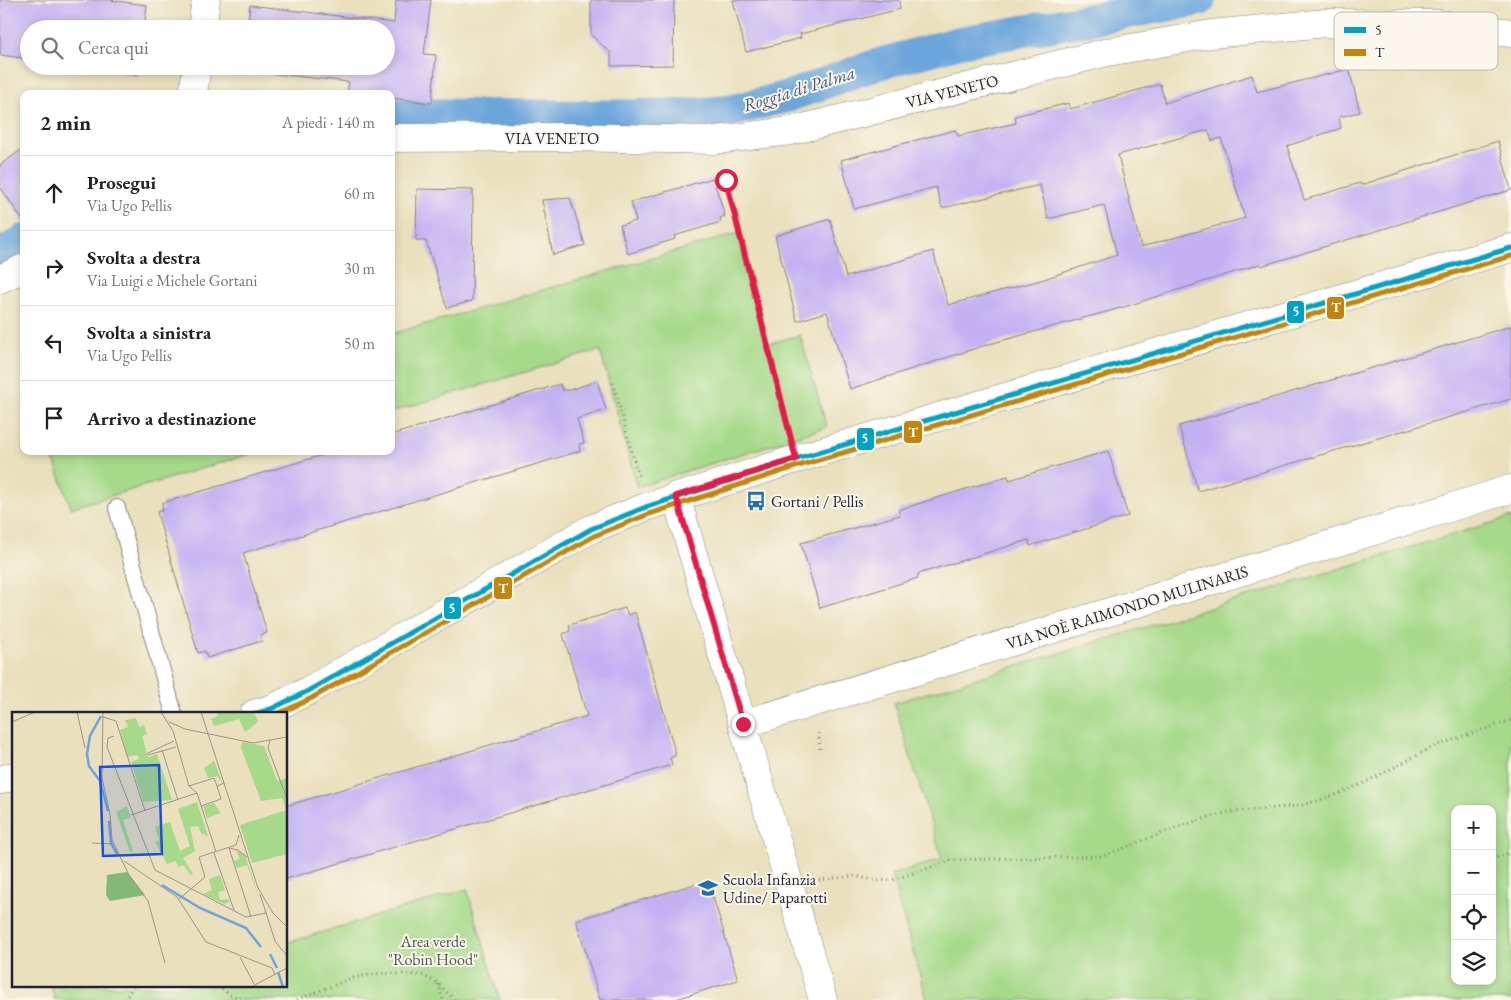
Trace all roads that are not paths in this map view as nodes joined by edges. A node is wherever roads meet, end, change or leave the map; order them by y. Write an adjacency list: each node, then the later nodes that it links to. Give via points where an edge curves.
1 (206, 0): 2 (street)
2 (203, 20)
3 (1334, 23): 8 (street, VIA VENETO, via 1211,34 1108,52 791,130 716,140)
4 (1498, 31): 5 (street, VIA VENETO)
5 (1511, 33)
6 (196, 75): 7 (street)
7 (194, 90)
8 (395, 138)
9 (1511, 248): 13 (street)
10 (20, 270): 11 (street)
11 (0, 280)
12 (1511, 489): 17 (street, VIA NOÈ RAIMONDO MULINARIS)
13 (676, 496): 16 (street, via 591,529 308,691); 17 (street)
14 (117, 508): 15 (lane)
15 (173, 712)
16 (261, 712)
17 (743, 724): 18 (street)
18 (823, 1000)

